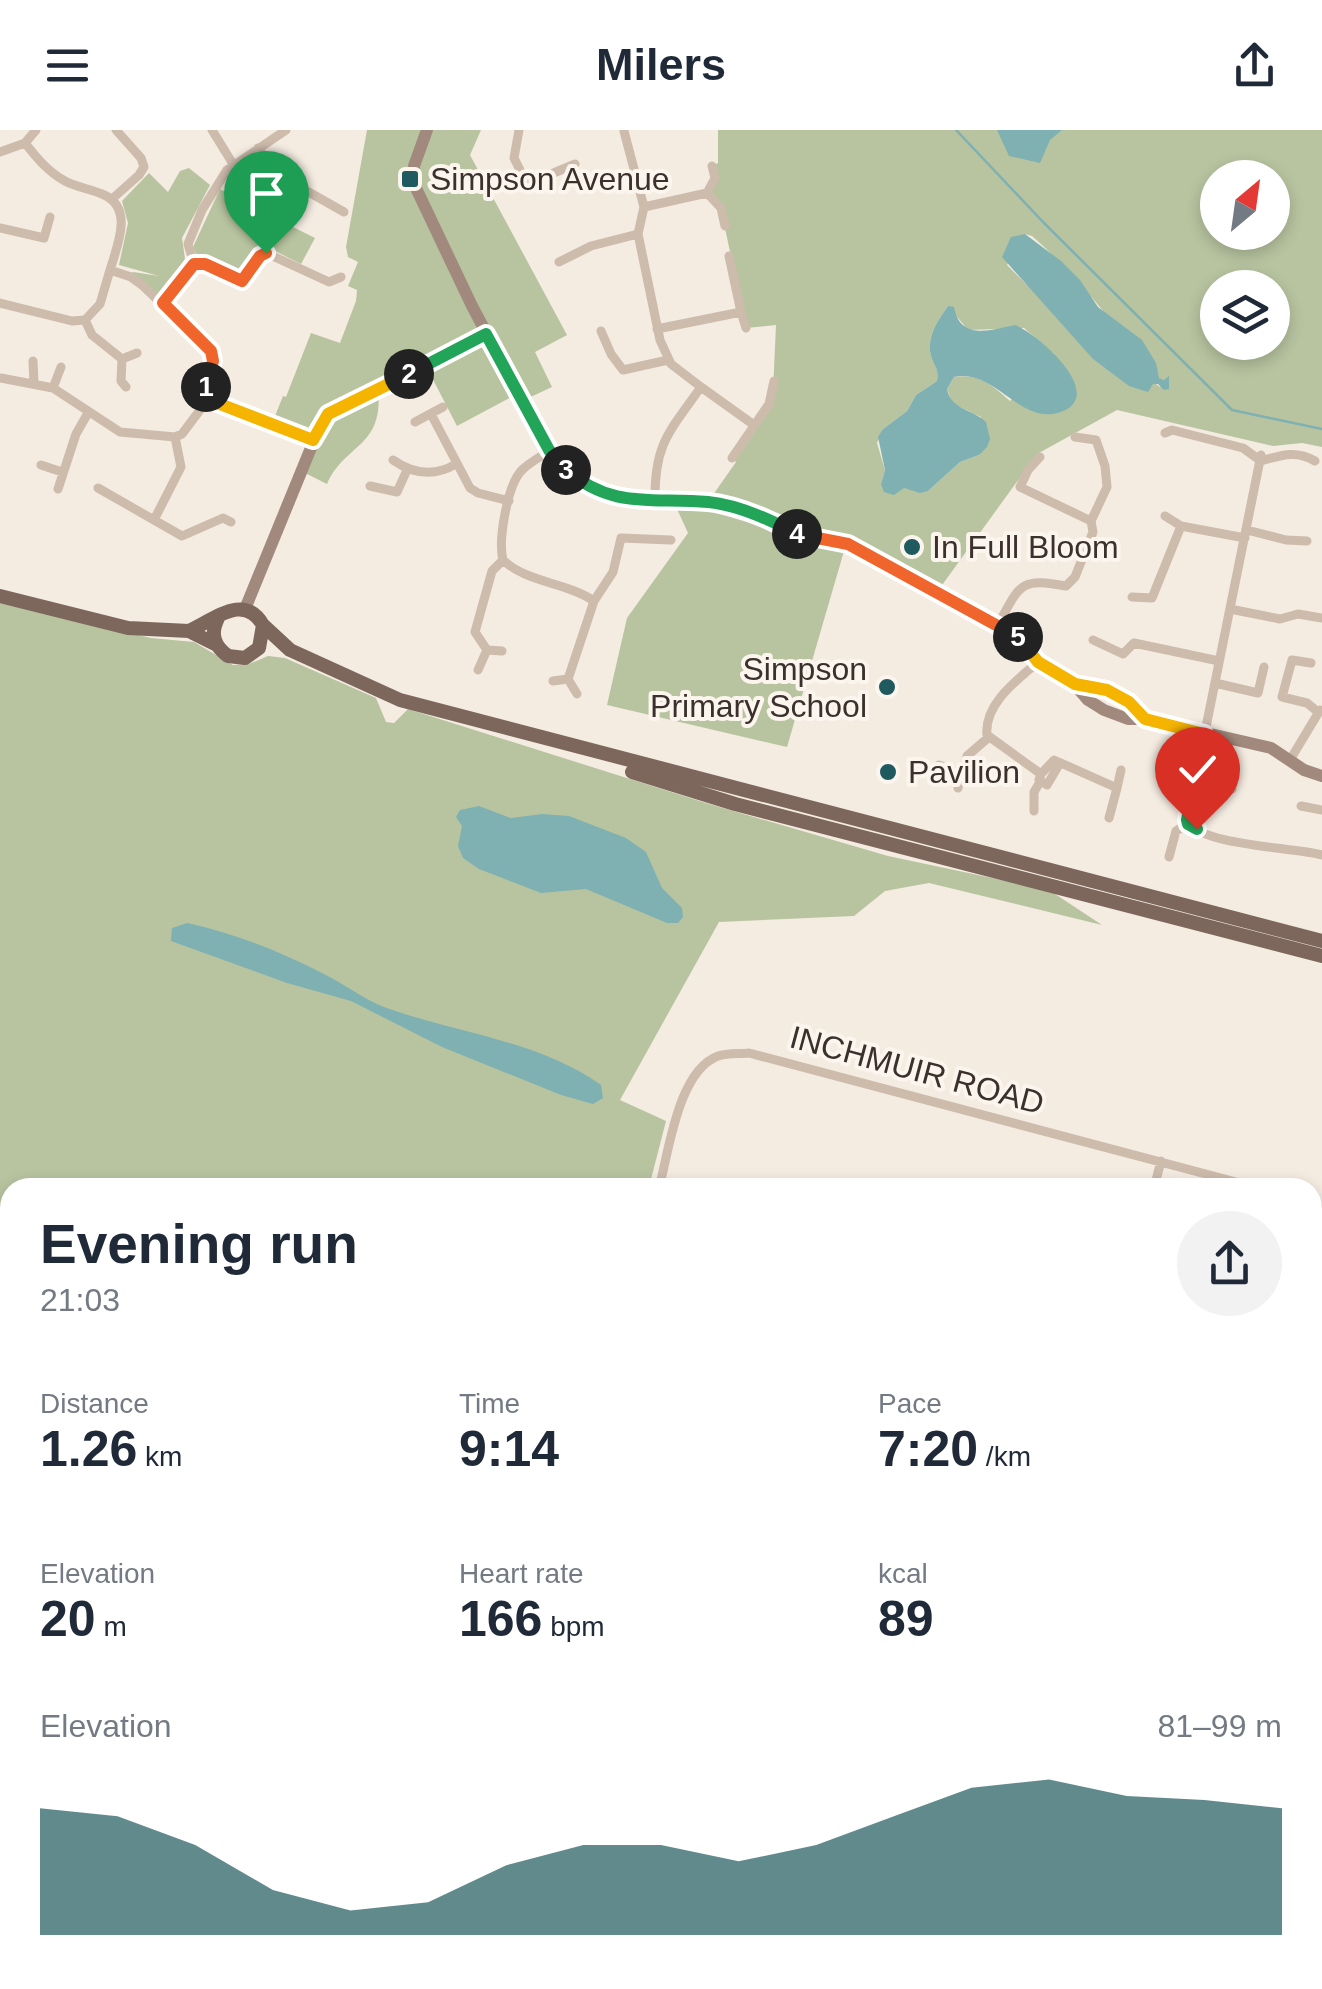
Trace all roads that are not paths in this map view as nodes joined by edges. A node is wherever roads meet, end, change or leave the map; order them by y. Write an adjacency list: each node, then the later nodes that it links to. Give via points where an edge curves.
1 (36, 130): 8 (street)
2 (116, 130): 19 (street, via 144,162 139,176)
3 (212, 130): 14 (street)
4 (286, 130): 9 (street)
5 (428, 130): 44 (street, via 414,166 415,186)
6 (519, 130): 17 (street, via 514,158 524,178 537,180)
7 (624, 132): 10 (street)
8 (25, 143): 11 (street); 19 (street, via 63,180)
9 (258, 148): 14 (street); 20 (street, via 275,174)
10 (629, 150): 12 (street); 21 (street)
11 (0, 152)
12 (616, 156)
13 (556, 157): 17 (street)
14 (233, 164): 32 (street, via 192,231)
15 (575, 164): 17 (street)
16 (712, 166): 18 (street)
17 (561, 168)
18 (707, 193): 21 (street); 25 (street, via 721,208)
19 (112, 199): 33 (street, via 122,218)
20 (320, 199): 22 (street); 23 (street)
21 (644, 207): 27 (street)
22 (314, 212)
23 (344, 212)
24 (50, 217): 28 (street)
25 (725, 226)
26 (0, 228): 28 (street)
27 (638, 234): 31 (street, via 591,246); 42 (street)
28 (44, 238): 29 (street)
29 (40, 252)
30 (729, 256): 39 (street)
31 (567, 262)
32 (194, 264): 34 (street, via 242,281 266,253); 38 (street)
33 (110, 270): 38 (street, via 131,277); 40 (street, via 100,304)
34 (306, 273): 35 (street, via 329,282); 36 (street)
35 (341, 276)
36 (301, 286)
37 (0, 303): 40 (street)
38 (163, 303): 56 (street, via 211,351)
39 (741, 312): 41 (street); 42 (street)
40 (85, 320): 46 (street)
41 (746, 328)
42 (657, 329): 47 (street)
43 (601, 331): 47 (street, via 623,370)
44 (486, 334): 67 (street, via 328,414); 68 (street)
45 (137, 353): 46 (street)
46 (122, 359): 53 (street)
47 (668, 360): 54 (street)
48 (33, 361): 52 (street)
49 (60, 367): 55 (street)
50 (1, 378): 52 (street)
51 (774, 380): 62 (street, via 770,404)
52 (34, 384): 55 (street)
53 (126, 387)
54 (701, 387): 62 (street); 83 (street, via 662,443)
55 (52, 388): 58 (street)
56 (210, 398): 66 (street); 67 (street)
57 (443, 407): 59 (street)
58 (88, 413): 66 (street, via 120,432); 77 (street)
59 (430, 414): 60 (street); 63 (street)
60 (415, 422)
61 (450, 423): 63 (street)
62 (754, 425): 70 (street)
63 (439, 430): 74 (street)
64 (1165, 432): 71 (street)
65 (1075, 437): 87 (street, via 1096,440 1108,478)
66 (174, 438): 86 (street, via 181,467)
67 (313, 440): 99 (street)
68 (549, 450): 82 (street, via 519,473); 83 (street, via 591,488 621,500)
69 (1040, 457): 81 (street, via 1020,488)
70 (732, 458)
71 (1261, 458): 73 (street, via 1303,454); 90 (street)
72 (393, 460): 76 (street)
73 (1315, 460)
74 (456, 464): 76 (street, via 434,473); 82 (street, via 470,488)
75 (42, 465): 77 (street)
76 (407, 470): 78 (street, via 397,492)
77 (62, 472): 80 (street)
78 (370, 486)
79 (98, 488): 86 (street)
80 (58, 489)
81 (1034, 494): 84 (street); 87 (street)
82 (510, 501): 95 (street, via 500,539)
83 (655, 502): 104 (street, via 720,504 801,536 848,544)
84 (1028, 505)
85 (1165, 516): 89 (street)
86 (154, 520): 88 (street, via 182,536 223,518)
87 (1091, 521): 104 (street, via 1073,582 1029,583)
88 (231, 522)
89 (1181, 526): 90 (street); 97 (street, via 1152,598)
90 (1246, 534): 92 (street); 100 (street)
91 (671, 540): 93 (street, via 621,538)
92 (1307, 541)
93 (618, 552): 94 (street); 98 (street)
94 (630, 555)
95 (503, 560): 98 (street); 110 (street, via 492,571 475,632)
96 (0, 596): 105 (main road, via 128,628)
97 (1132, 597)
98 (594, 600): 117 (street)
99 (245, 608): 101 (main road); 103 (main road)
100 (1230, 609): 102 (street, via 1280,619); 112 (street)
101 (218, 618): 105 (main road); 107 (main road)
102 (1322, 618)
103 (263, 625): 108 (main road); 109 (main road)
104 (998, 625): 113 (street)
105 (190, 631): 107 (main road)
106 (1093, 640): 112 (street, via 1123,654 1134,643)
107 (215, 644): 108 (main road, via 236,658)
108 (259, 648): 109 (main road)
109 (290, 650): 124 (main road, via 400,700)
110 (487, 650): 111 (street); 116 (street)
111 (502, 652)
112 (1219, 661): 119 (street)
113 (1038, 662): 122 (street, via 1075,684 1107,690 1145,719); 123 (street, via 992,710)
114 (1311, 663): 121 (street, via 1292,660 1282,697)
115 (1264, 667): 119 (street, via 1258,693)
116 (478, 670)
117 (568, 679): 118 (street); 120 (street)
118 (554, 680)
119 (1215, 683): 122 (street)
120 (577, 694)
121 (1320, 710): 125 (street)
122 (1204, 734): 125 (street, via 1276,750); 131 (street)
123 (989, 737): 128 (street, via 967,756); 130 (street)
124 (537, 738): 142 (main road); 143 (main road, via 735,804)
125 (1290, 760): 129 (street)
126 (939, 766): 128 (street)
127 (1121, 770): 133 (street)
128 (961, 774): 132 (street)
129 (1322, 776)
130 (1040, 778): 133 (street, via 1051,760); 136 (street, via 1030,794)
131 (1194, 781): 134 (street); 139 (street)
132 (958, 788)
133 (1117, 788): 138 (street)
134 (1232, 789)
135 (1301, 806): 137 (street)
136 (1034, 810)
137 (1322, 810)
138 (1110, 818)
139 (1188, 824): 140 (street, via 1224,840); 141 (street, via 1176,830)
140 (1322, 854)
141 (1169, 857)
142 (1322, 941)
143 (1322, 956)
144 (1161, 1161): 145 (street, INCHMUIR ROAD, via 749,1053 717,1056 688,1084); 146 (street); 147 (street, INCHMUIR ROAD)
145 (662, 1178)
146 (1157, 1178)
147 (1214, 1178)

